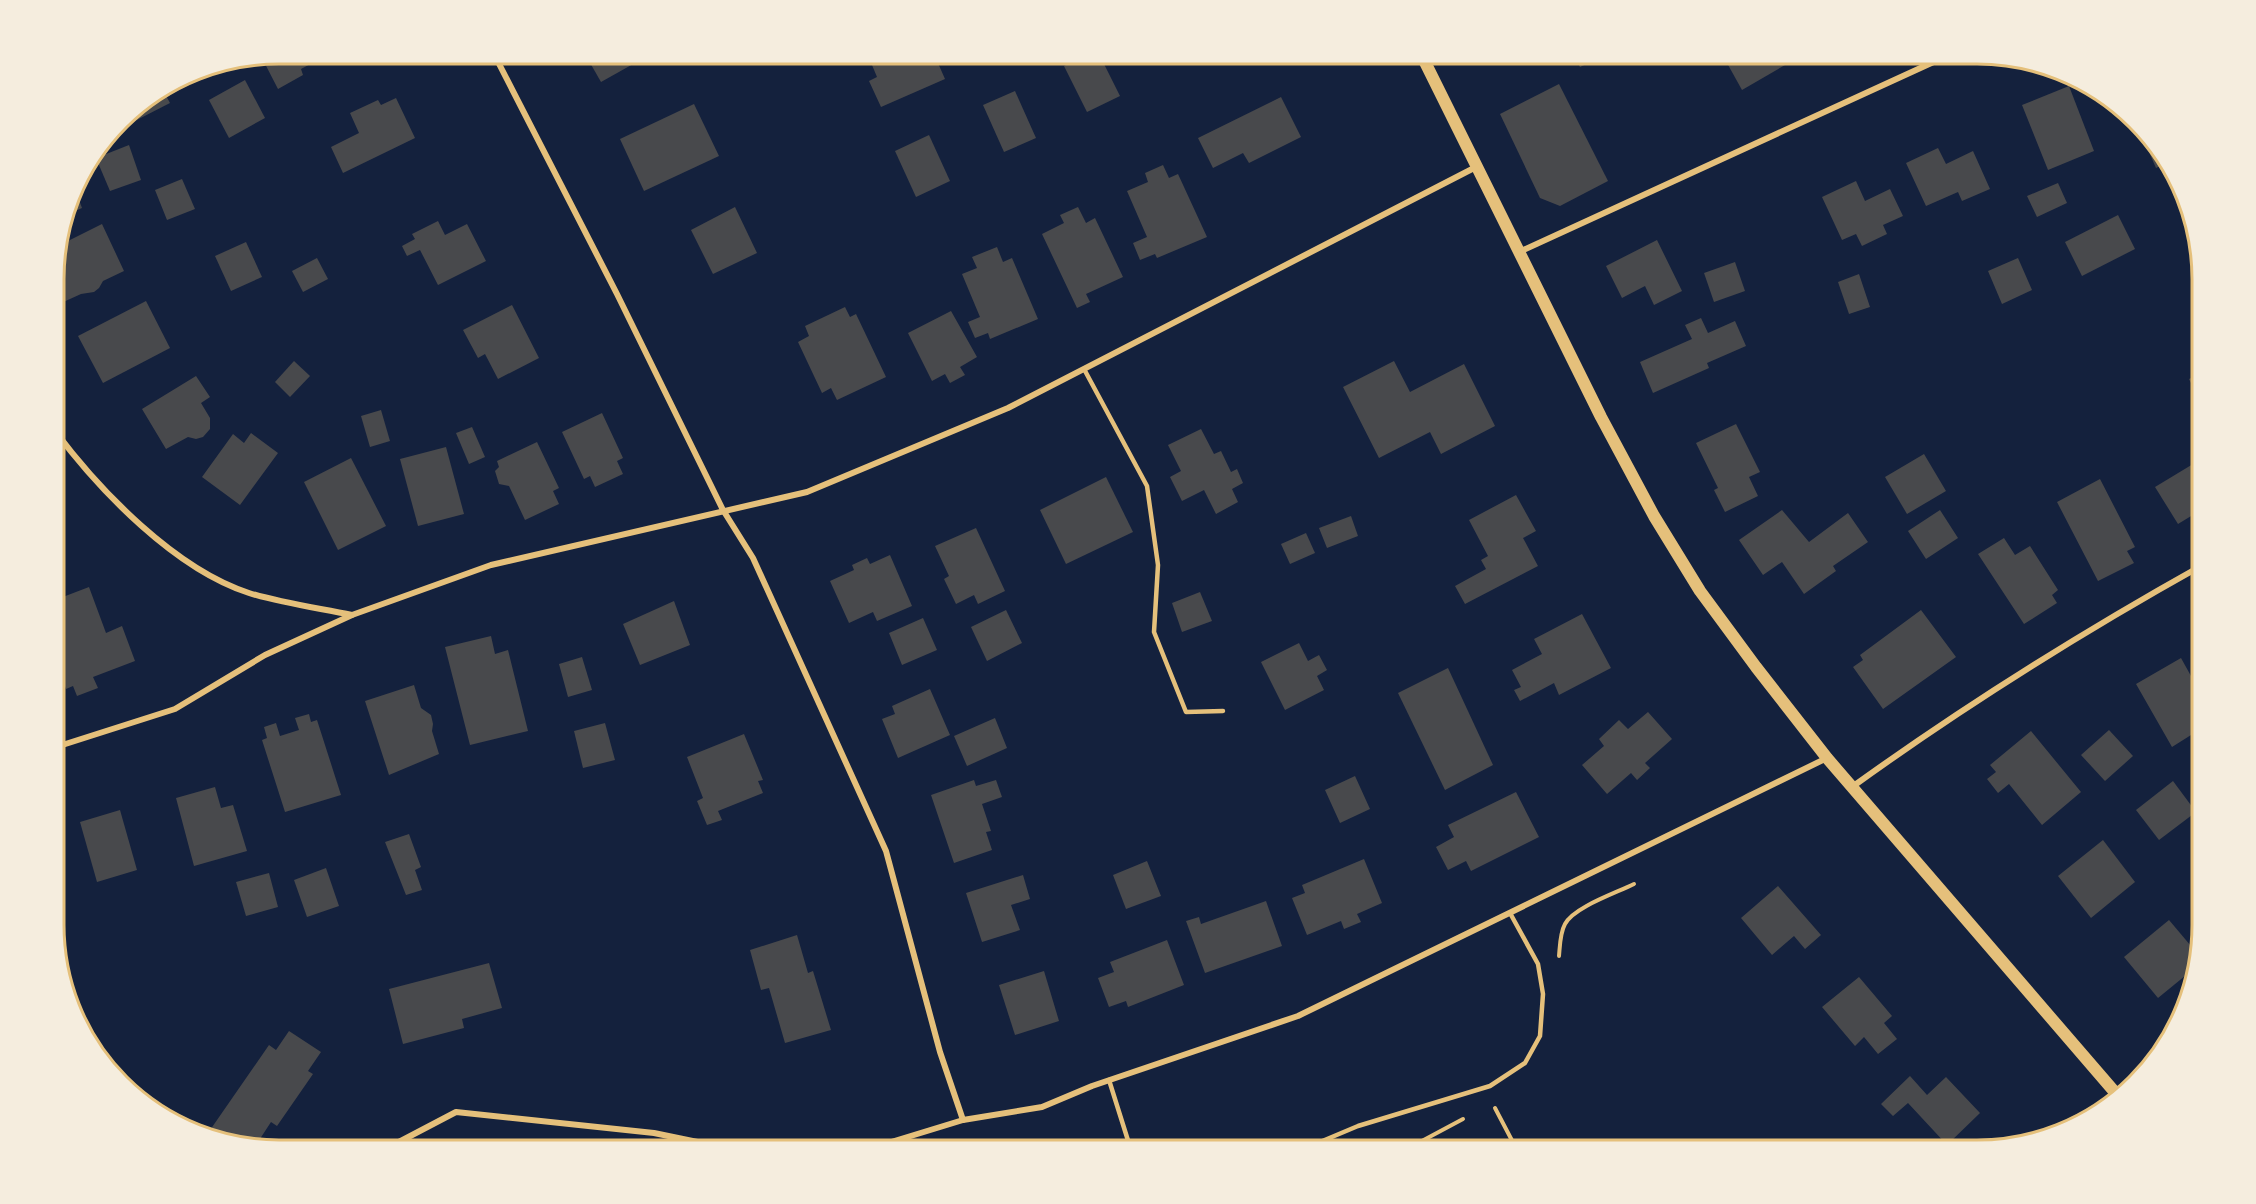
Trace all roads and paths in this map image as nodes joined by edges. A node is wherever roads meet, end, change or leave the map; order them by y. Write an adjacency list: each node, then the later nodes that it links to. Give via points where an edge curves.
1 (499, 64): 8 (street)
2 (1426, 64): 4 (main road)
3 (1929, 64): 5 (street)
4 (1476, 167): 5 (main road); 6 (street)
5 (1518, 253): 13 (main road, via 1654,516 1700,591)
6 (1084, 369): 8 (street, via 1008,408 807,492); 11 (lane, via 1147,486 1158,565 1154,632 1186,712)
7 (64, 443): 10 (street, via 79,464 134,519 191,566 248,593)
8 (723, 510): 10 (street, via 491,565); 19 (street, via 753,558 886,851 940,1052)
9 (2192, 571): 14 (street, via 1946,722)
10 (352, 615): 12 (street, via 265,656 175,709)
11 (1223, 711)
12 (64, 744)
13 (1827, 759): 14 (main road); 15 (street)
14 (1852, 787): 17 (main road)
15 (1510, 913): 16 (street, via 1298,1016); 24 (lane, via 1538,964 1543,994 1540,1036 1525,1063 1490,1086)
16 (1109, 1080): 19 (street, via 1042,1107); 23 (lane)
17 (2113, 1090)
18 (1493, 1104): 25 (path)
19 (963, 1120): 22 (street)
20 (403, 1140): 21 (street, via 456,1112 654,1132)
21 (690, 1140)
22 (898, 1140)
23 (1128, 1140)
24 (1325, 1140)
25 (1512, 1140)

